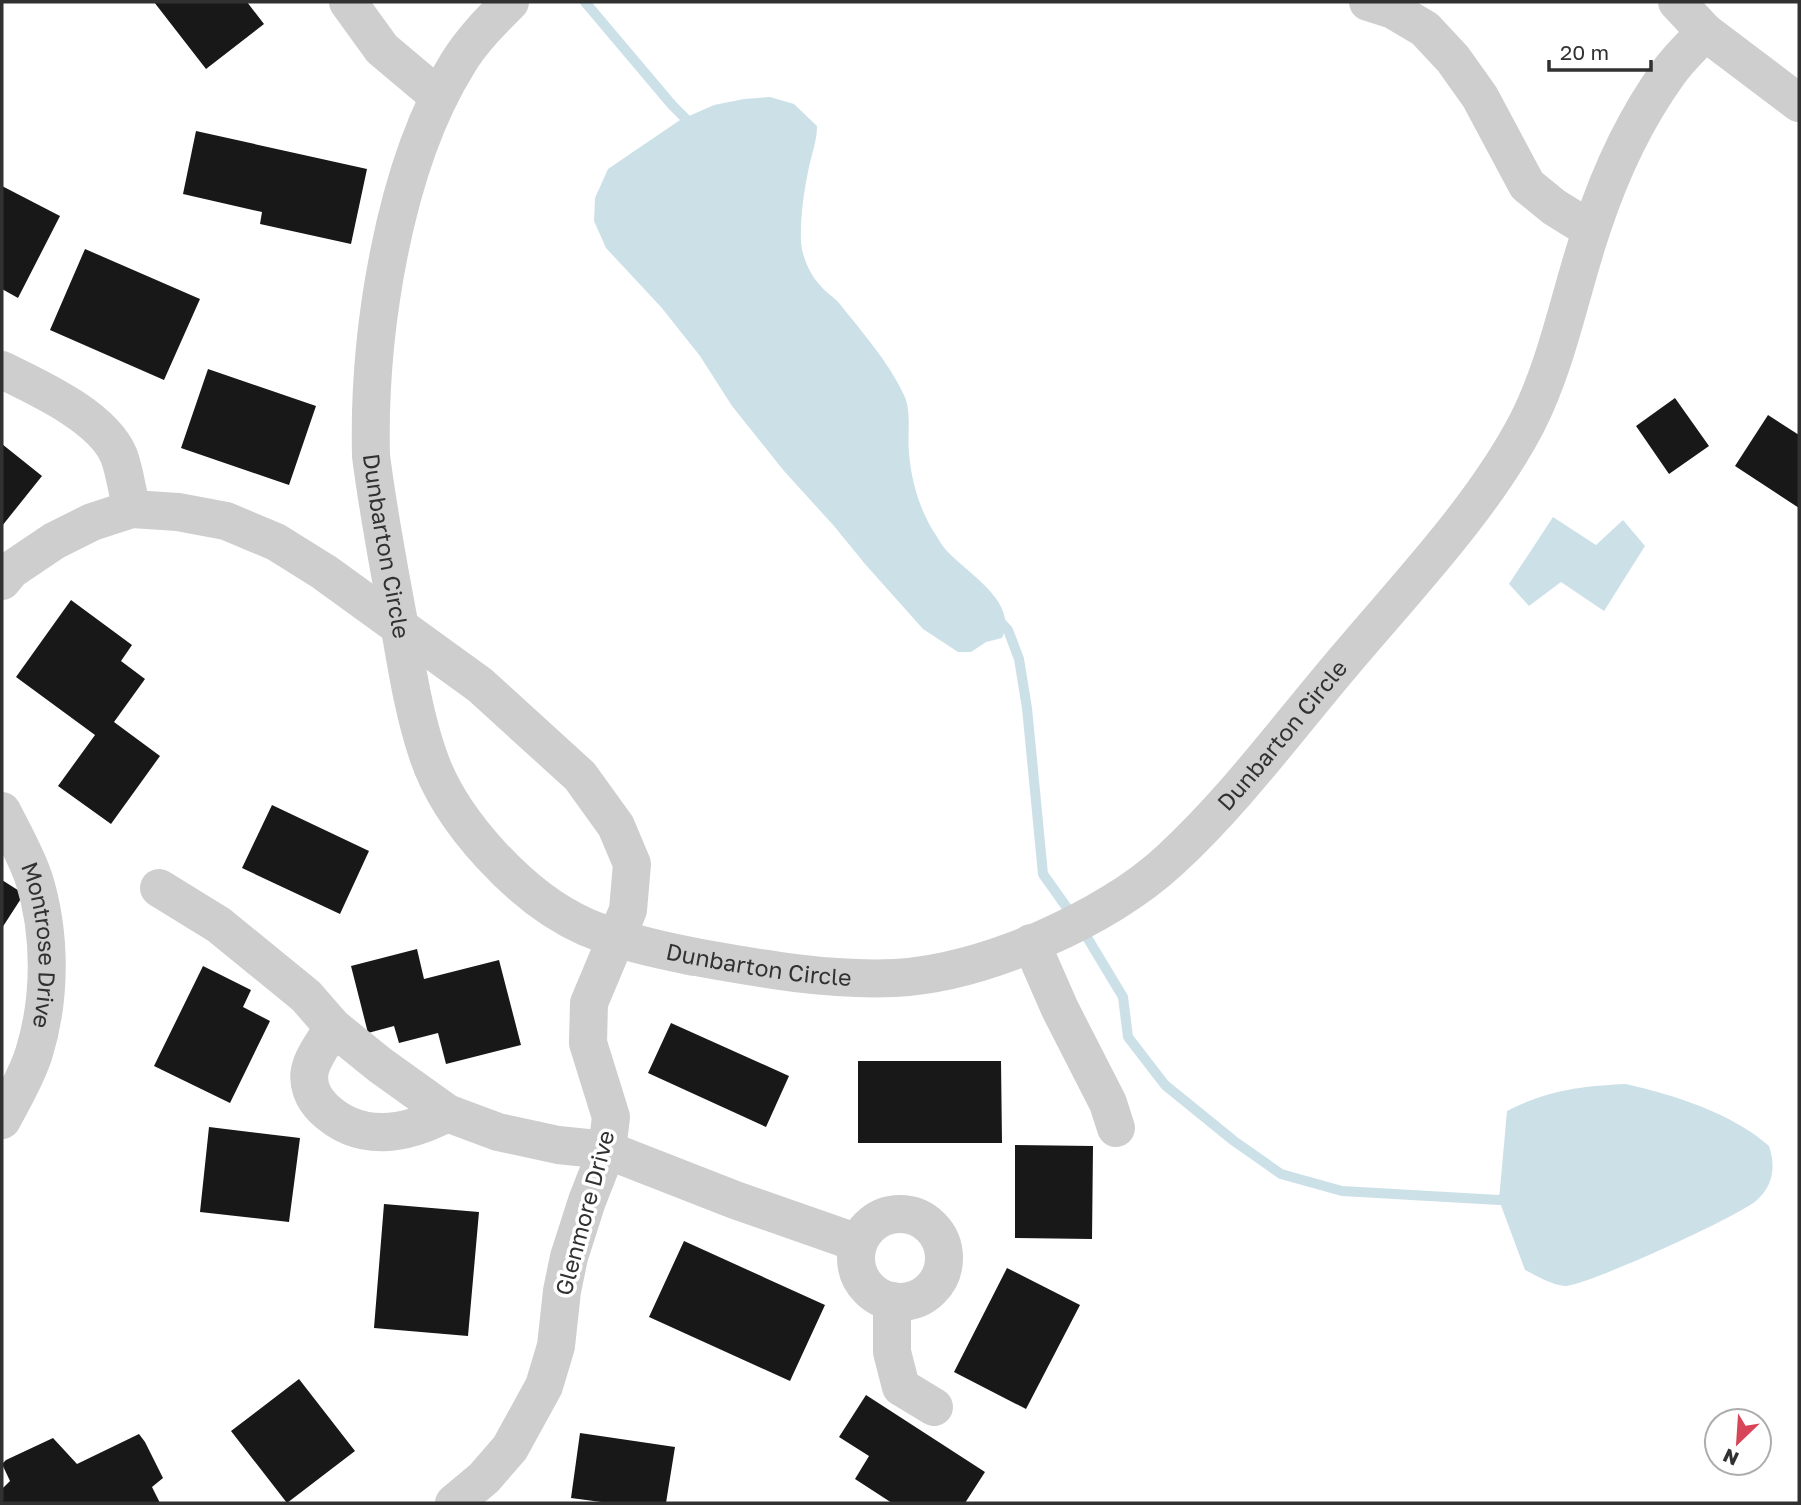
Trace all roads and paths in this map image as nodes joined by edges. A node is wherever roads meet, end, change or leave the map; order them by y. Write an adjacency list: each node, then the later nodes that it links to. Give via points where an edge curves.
1 (348, 2): 6 (street, via 382,49)
2 (510, 2): 6 (street, Dunbarton Circle, via 458,62)
3 (1367, 2): 8 (street, via 1393,10 1424,29 1480,97 1527,185)
4 (1677, 2): 5 (street)
5 (1704, 32): 7 (street); 8 (street, Dunbarton Circle, via 1670,70 1639,119 1612,172)
6 (439, 97): 12 (street, Dunbarton Circle, via 416,156 382,287 370,416 371,456)
7 (1799, 103)
8 (1591, 230): 16 (street, Dunbarton Circle, via 1563,329 1527,422 1497,472 1444,542 1234,794 1169,862 1067,928)
9 (2, 370): 10 (street, via 90,419 107,435 119,456)
10 (132, 509): 11 (street, via 54,541); 12 (street, via 226,522 276,542)
11 (2, 581)
12 (399, 625): 15 (street, Dunbarton Circle, via 428,757 468,830 543,902 580,925); 15 (street, Glenmore Drive, via 480,685 580,776 616,826 632,864 628,910)
13 (2, 811): 19 (street, Montrose Drive, via 34,879 47,970 34,1054)
14 (159, 888): 17 (street, via 258,956 306,996)
15 (615, 938): 16 (street, Dunbarton Circle, via 684,955 849,978 941,972); 21 (street, Glenmore Drive, via 589,1003 587,1043 611,1117)
16 (1031, 943): 20 (street)
17 (332, 1027): 18 (street); 18 (street, via 310,1068 309,1088 336,1120 373,1132 400,1131)
18 (447, 1113): 21 (street, via 498,1132)
19 (2, 1120)
20 (1116, 1128)
21 (607, 1150): 22 (street); 25 (street, Glenmore Drive, via 569,1257 556,1346 544,1386 510,1448)
22 (858, 1243): 23 (street, via 856,1258 862,1280 878,1296); 23 (street, via 875,1222 901,1214 915,1216 936,1233 944,1260 933,1287 921,1297)
23 (892, 1301): 24 (street, via 892,1352 901,1387)
24 (934, 1407)
25 (458, 1502)

